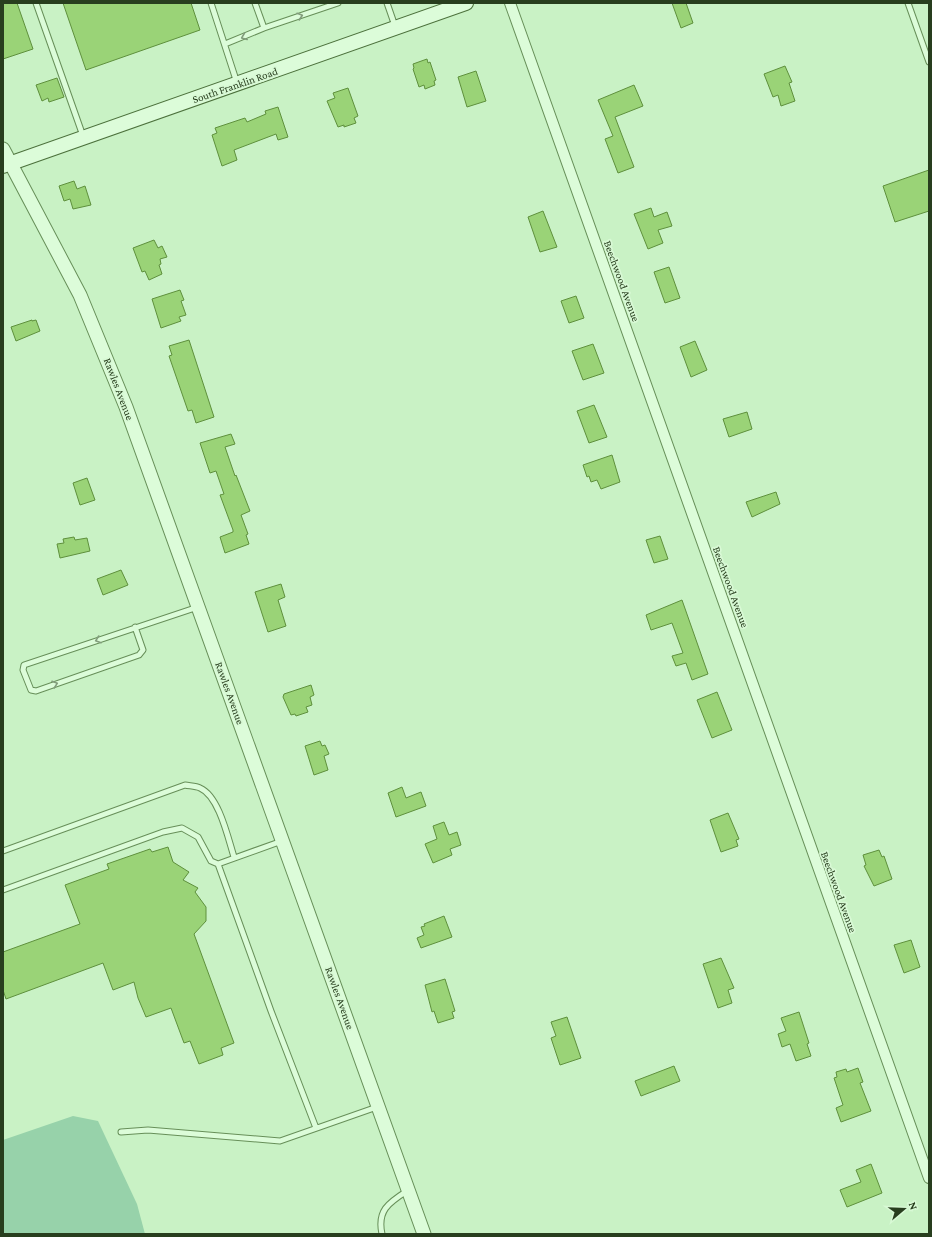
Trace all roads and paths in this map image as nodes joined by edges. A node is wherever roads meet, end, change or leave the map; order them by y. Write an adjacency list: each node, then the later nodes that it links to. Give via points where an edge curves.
1 (36, 3): 14 (lane)
2 (211, 3): 11 (lane)
3 (255, 3): 10 (lane)
4 (338, 3): 10 (lane, one-way to 4)
5 (387, 3): 9 (lane)
6 (466, 3): 9 (main road, South Franklin Road)
7 (510, 3): 27 (street, Beechwood Avenue)
8 (908, 3): 12 (lane)
9 (396, 27): 13 (main road, South Franklin Road)
10 (264, 28): 11 (lane, one-way to 11)
11 (225, 44): 13 (lane)
12 (929, 62)
13 (238, 84): 14 (main road, South Franklin Road)
14 (83, 138): 16 (main road, South Franklin Road)
15 (3, 149): 16 (street, Rawles Avenue)
16 (7, 165): 17 (street, Rawles Avenue, via 80,296 126,407)
17 (199, 606): 18 (lane); 19 (street, Rawles Avenue)
18 (135, 627): 18 (lane, one-way to 18, via 24,665 23,670 31,690 36,691 139,655 143,650)
19 (283, 840): 21 (lane); 24 (street, Rawles Avenue)
20 (3, 851): 21 (lane, via 185,785 200,787 210,795 219,812)
21 (234, 857): 22 (lane)
22 (218, 864): 23 (lane, via 211,861 198,837 182,828 163,832); 25 (lane)
23 (3, 890)
24 (378, 1106): 25 (lane); 28 (street, Rawles Avenue)
25 (316, 1128): 26 (lane, via 280,1141 148,1130)
26 (120, 1132)
27 (929, 1178)
28 (409, 1191): 29 (lane, via 393,1201 381,1214); 30 (street, Rawles Avenue)
29 (382, 1234)
30 (424, 1234)

